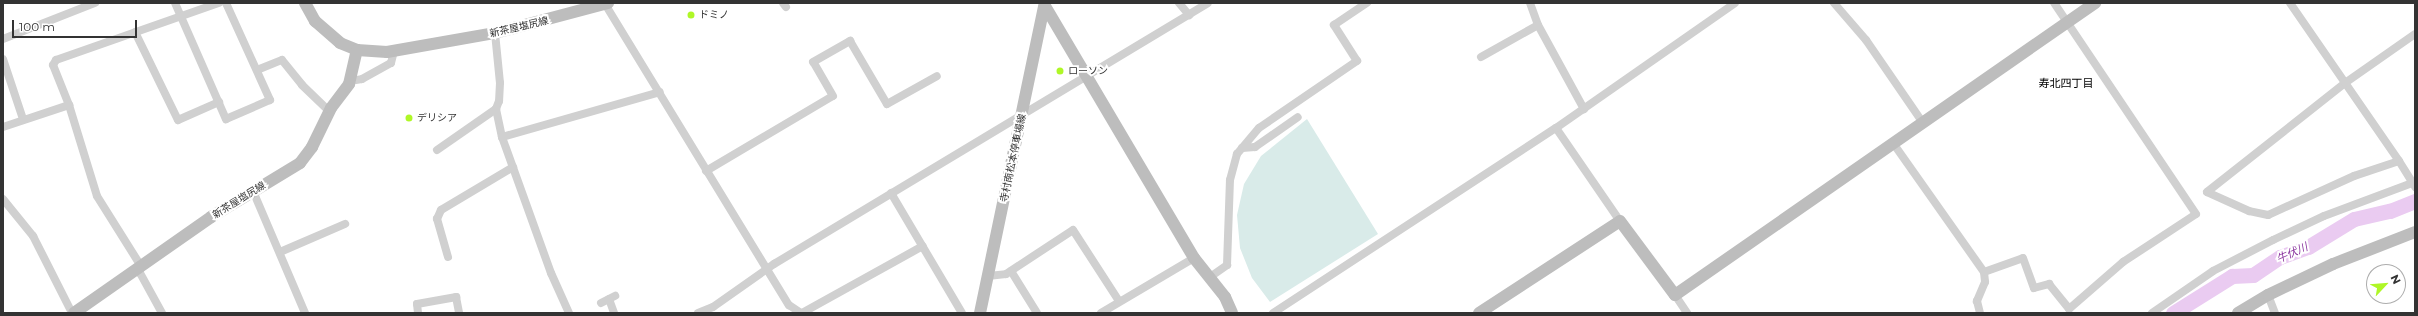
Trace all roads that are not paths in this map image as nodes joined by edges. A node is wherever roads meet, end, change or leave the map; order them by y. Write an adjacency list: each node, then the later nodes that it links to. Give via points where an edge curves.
1 (95, 3): 25 (street)
2 (175, 3): 18 (street)
3 (219, 3): 18 (street)
4 (226, 3): 30 (street)
5 (305, 3): 26 (street, 新茶屋塩尻線, via 323,31 340,43)
6 (606, 3): 17 (street, 新茶屋塩尻線); 35 (street)
7 (1179, 3): 19 (street)
8 (1208, 3): 19 (street)
9 (1367, 3): 49 (street, via 1334,25 1357,62 1259,128)
10 (1530, 3): 21 (street)
11 (1735, 3): 39 (street)
12 (1834, 3): 44 (street, via 1866,40)
13 (2054, 3): 20 (street)
14 (2095, 3): 20 (street)
15 (2290, 3): 34 (street)
16 (1044, 4): 32 (street); 41 (street, 寺村南松本停車場線)
17 (580, 7): 23 (street, 新茶屋塩尻線)
18 (181, 15): 22 (street); 36 (street)
19 (1189, 15): 32 (street)
20 (2067, 22): 44 (street); 68 (street, via 2196,214 2123,262 2069,309 2049,284 2034,288 2023,258)
21 (1538, 25): 28 (street); 39 (street)
22 (135, 32): 36 (street, via 178,120); 37 (street, via 56,60 53,65)
23 (495, 33): 27 (street, 新茶屋塩尻線); 38 (street, via 500,82)
24 (2415, 34): 34 (street)
25 (3, 39)
26 (357, 50): 27 (street, 新茶屋塩尻線); 33 (street, 新茶屋塩尻線)
27 (394, 51): 33 (street, via 391,63 362,80)
28 (1481, 57)
29 (3, 59): 43 (street)
30 (257, 70): 36 (street, via 270,100 226,119); 40 (street, via 282,60 302,85)
31 (937, 76): 53 (street, via 887,104 850,40 813,62 833,96)
32 (1086, 78): 41 (street); 64 (street)
33 (350, 81): 40 (street, 新茶屋塩尻線)
34 (2345, 83): 51 (street); 51 (street, via 2207,192 2249,210 2268,215 2354,176)
35 (660, 92): 47 (street); 53 (street)
36 (219, 102)
37 (69, 105): 43 (street); 65 (street, via 96,196)
38 (496, 109): 47 (street); 50 (street)
39 (1584, 109): 46 (street)
40 (330, 111): 55 (street, 新茶屋塩尻線, via 312,147 300,163)
41 (1023, 116): 56 (street); 69 (street, 寺村南松本停車場線)
42 (1298, 117): 49 (street, via 1255,146)
43 (23, 119): 45 (street)
44 (1923, 123): 48 (street)
45 (3, 127)
46 (1556, 128): 58 (street); 89 (street)
47 (502, 137): 52 (street)
48 (1893, 144): 68 (street); 71 (street)
49 (1242, 148): 70 (street, via 1236,154 1230,180 1228,265)
50 (437, 150)
51 (2399, 161): 54 (street)
52 (513, 167): 63 (street, via 441,210 437,219); 80 (street, via 551,273)
53 (706, 170): 66 (street)
54 (2414, 185): 93 (street, via 2324,216 2273,240 2213,271)
55 (253, 191): 62 (street); 65 (street, 新茶屋塩尻線)
56 (891, 193): 61 (street); 66 (street)
57 (3, 199): 75 (street, via 33,236)
58 (1620, 221): 71 (street); 90 (street)
59 (345, 224): 62 (street)
60 (2415, 232): 72 (street, via 2333,264)
61 (923, 246): 83 (street); 84 (street)
62 (280, 252): 77 (street)
63 (448, 257)
64 (1194, 258): 70 (street); 74 (street)
65 (140, 268): 75 (street, 新茶屋塩尻線); 76 (street)
66 (766, 268): 82 (street, via 713,307); 83 (street, via 789,305)
67 (1011, 271): 69 (street); 74 (street, via 1073,230); 86 (street)
68 (1984, 272): 92 (street, via 1985,282 1977,301)
69 (988, 276): 85 (street, 寺村南松本停車場線)
70 (1210, 277): 88 (street)
71 (1675, 295): 91 (street)
72 (2268, 295): 94 (street); 95 (street)
73 (608, 299): 81 (street)
74 (1119, 300): 87 (street)
75 (73, 313)
76 (162, 313)
77 (305, 313)
78 (418, 313): 79 (street, via 417,304 456,297)
79 (459, 313)
80 (569, 313)
81 (614, 313)
82 (698, 313)
83 (802, 313)
84 (962, 313)
85 (980, 313)
86 (1037, 313)
87 (1101, 313)
88 (1232, 313)
89 (1273, 313)
90 (1479, 313)
91 (1687, 313)
92 (1980, 313)
93 (2152, 313)
94 (2238, 313)
95 (2275, 313)

